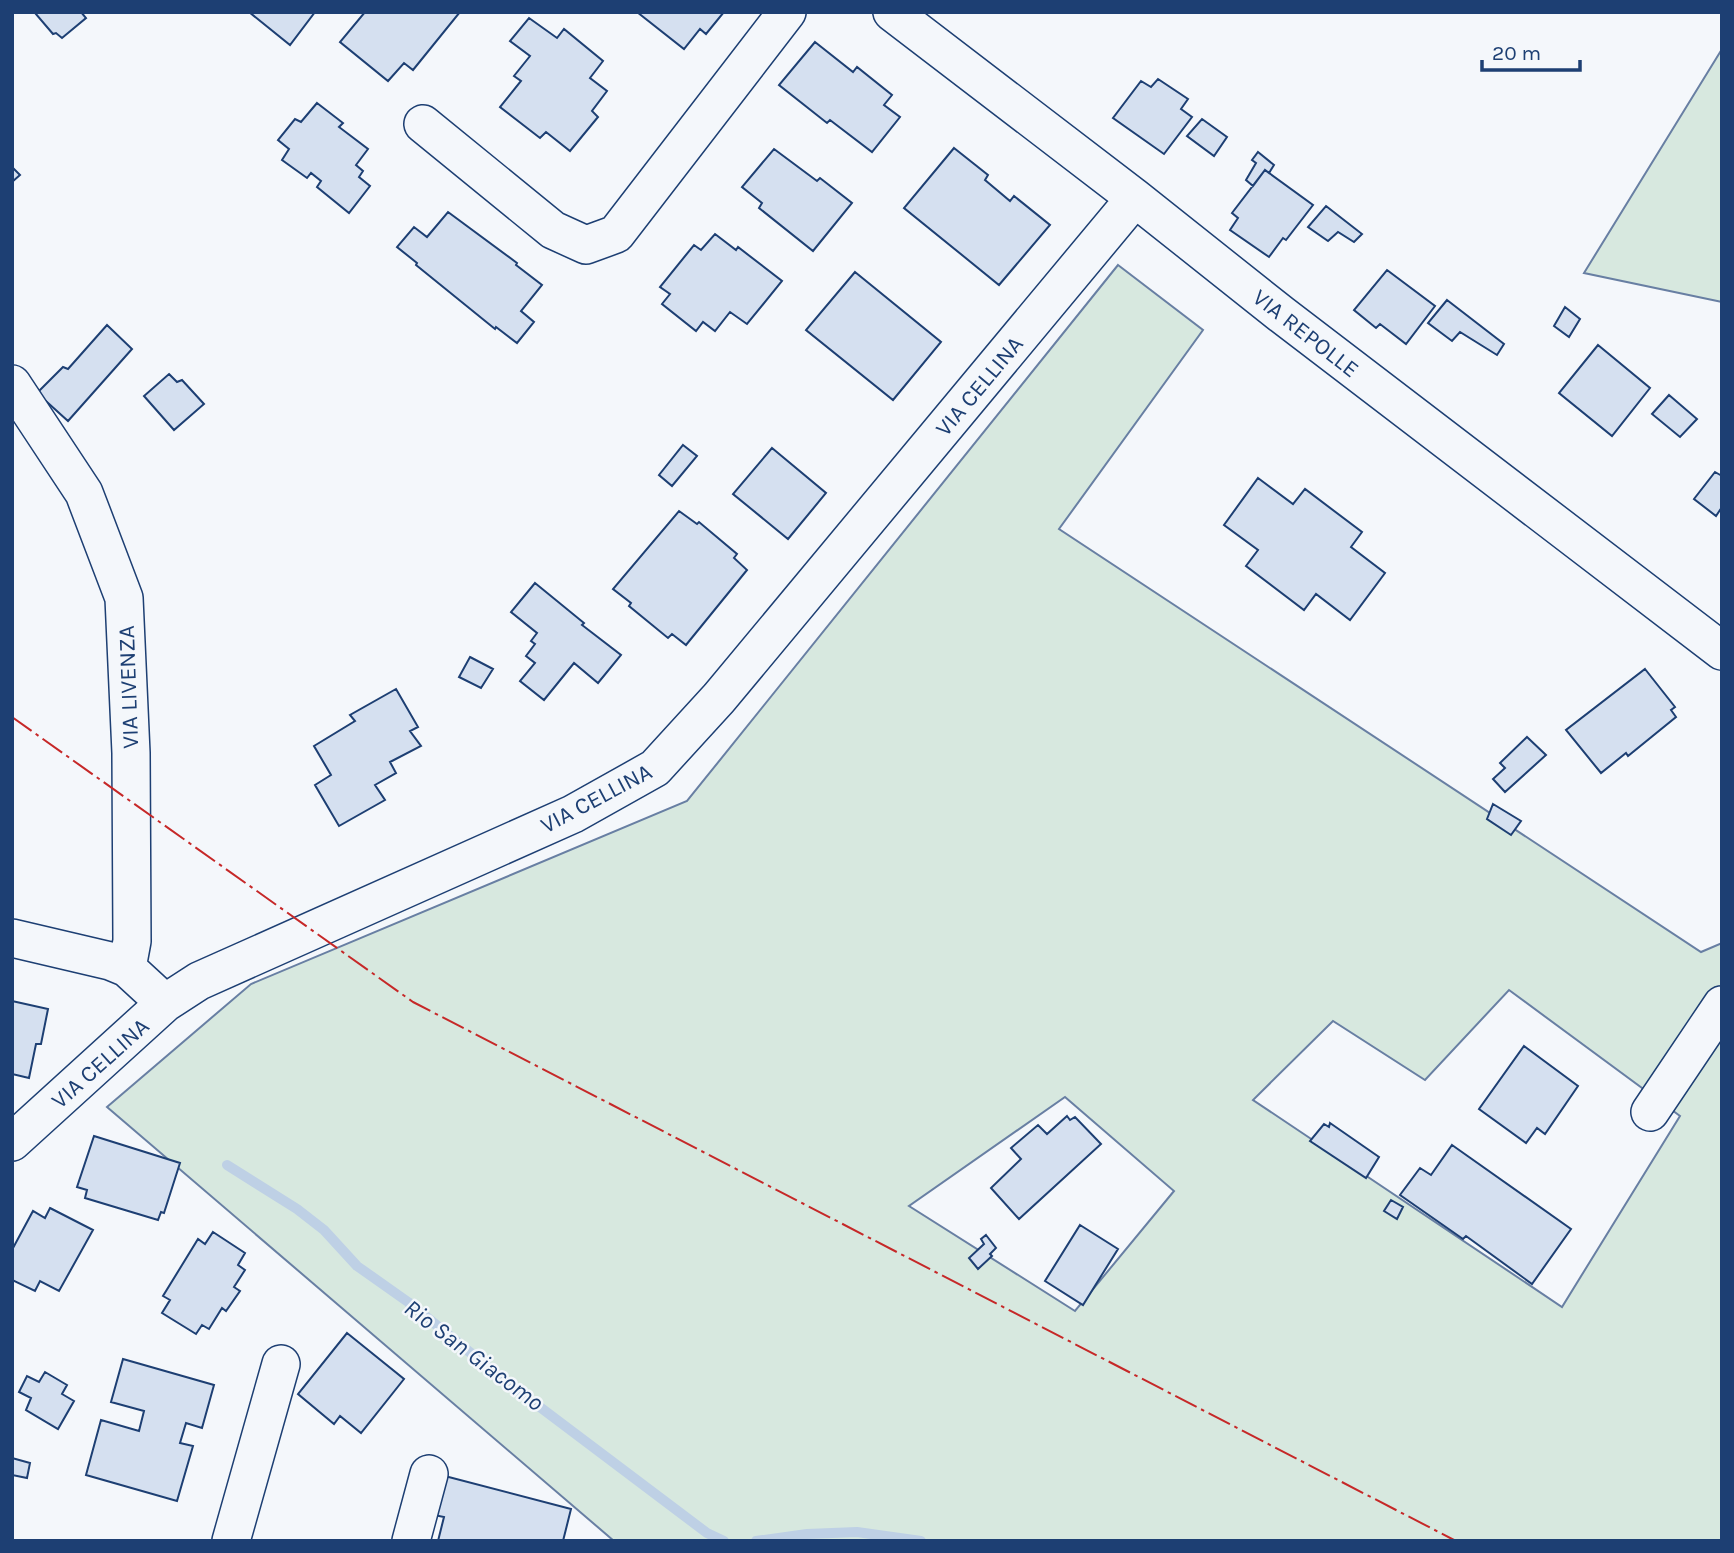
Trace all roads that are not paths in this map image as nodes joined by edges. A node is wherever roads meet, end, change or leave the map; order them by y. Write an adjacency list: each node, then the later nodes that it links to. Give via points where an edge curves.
1 (787, 12): 3 (street, via 616,234 586,245 553,230)
2 (892, 12): 4 (street, VIA REPOLLE)
3 (423, 124)
4 (1135, 198): 6 (street, VIA REPOLLE); 9 (street, VIA CELLINA, via 728,688 656,768 573,814 200,981)
5 (12, 384): 8 (street, VIA LIVENZA, via 84,493 124,598 131,753 132,941)
6 (1722, 651)
7 (12, 938): 8 (street)
8 (127, 968): 9 (street)
9 (165, 1003): 12 (street, VIA CELLINA)
10 (1722, 1005): 11 (street)
11 (1650, 1112)
12 (12, 1142)
13 (281, 1364): 15 (street)
14 (429, 1474): 16 (street)
15 (230, 1541)
16 (411, 1541)

